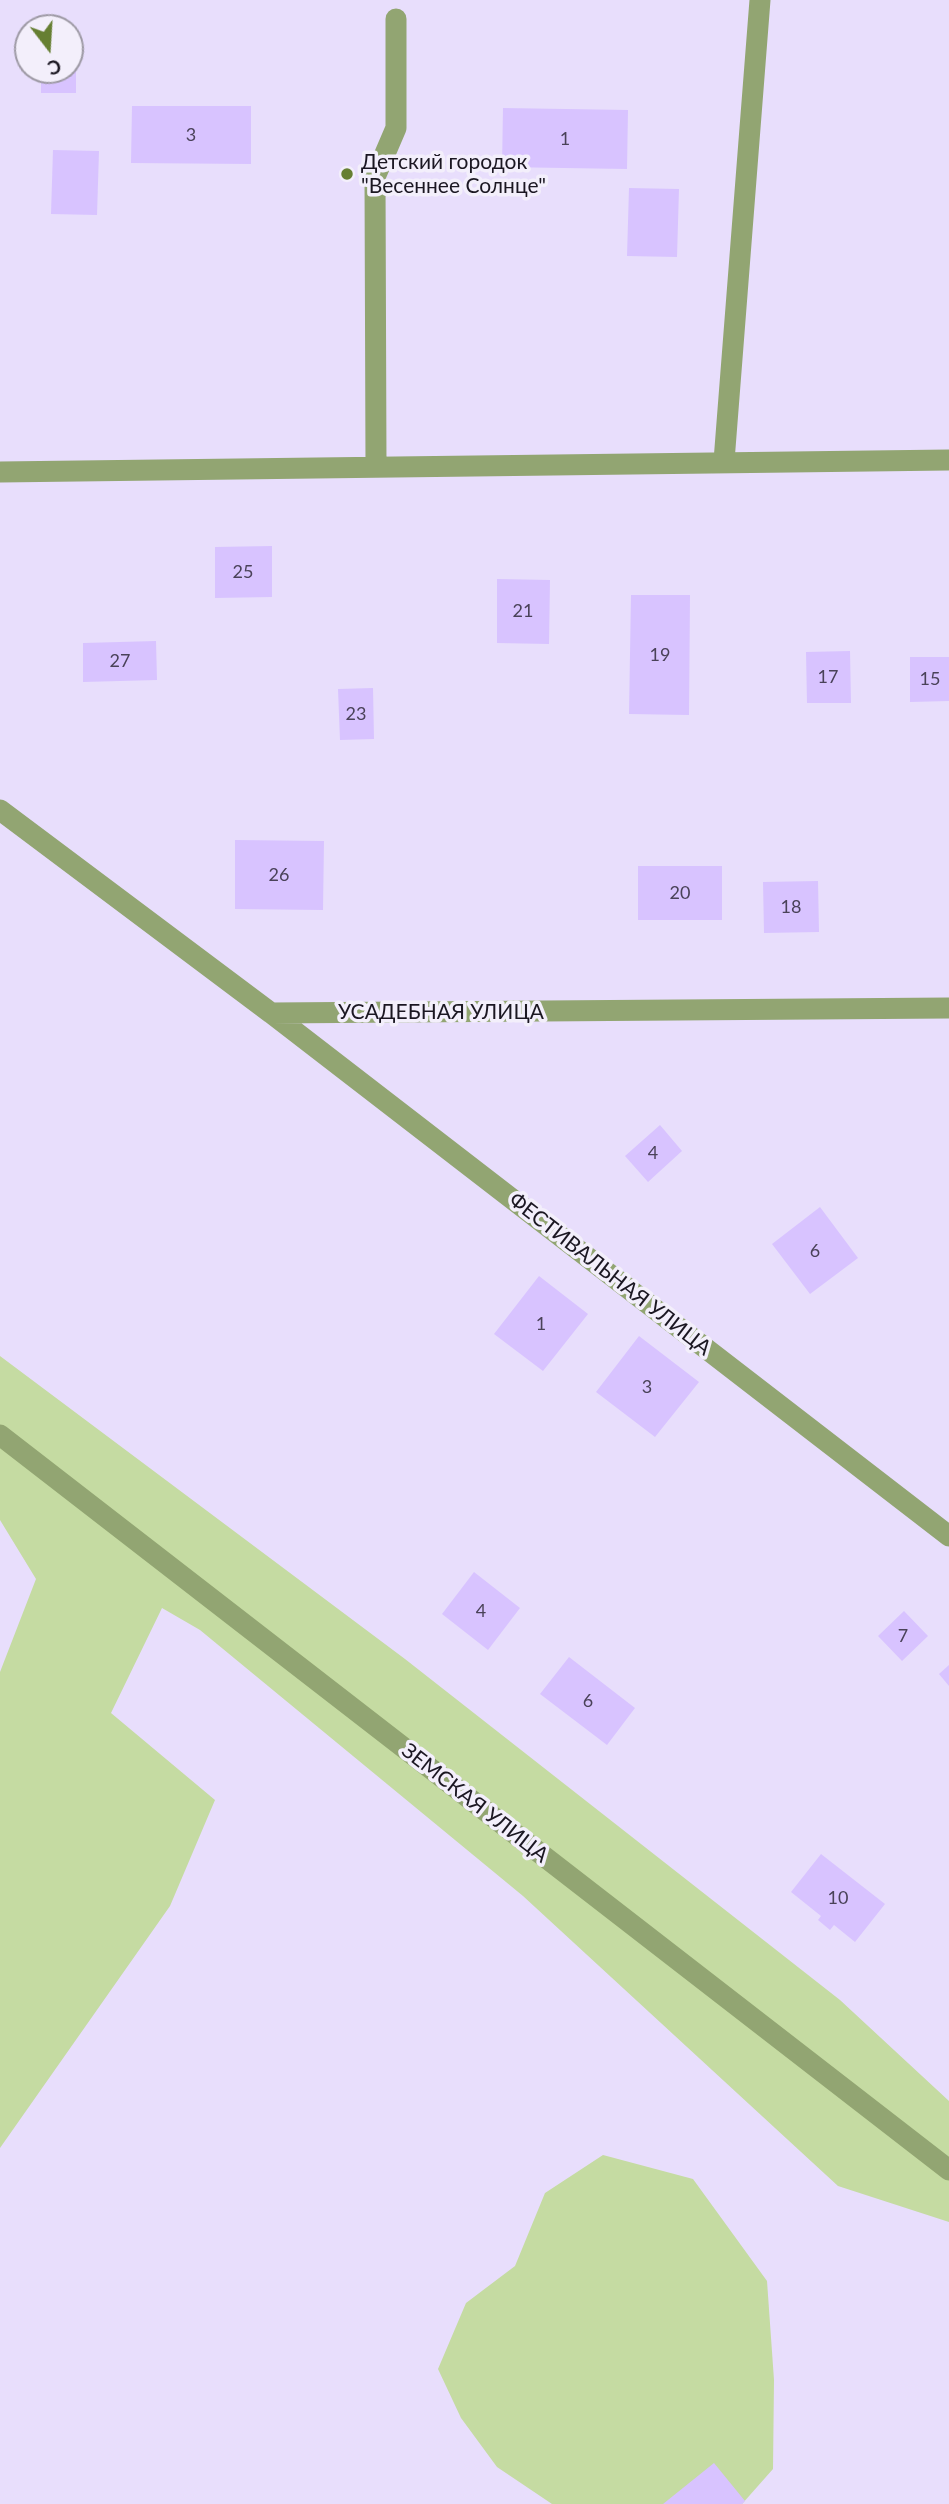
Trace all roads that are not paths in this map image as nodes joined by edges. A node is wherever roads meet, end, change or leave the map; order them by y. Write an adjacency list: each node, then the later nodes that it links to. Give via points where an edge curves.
1 (760, 0): 4 (street)
2 (396, 19): 5 (street, via 396,128 375,177)
3 (949, 460): 4 (street)
4 (724, 461): 5 (street)
5 (376, 466): 6 (street)
6 (0, 472)
7 (0, 810): 9 (street)
8 (949, 1007): 9 (street, УСАДЕБНАЯ УЛИЦА)
9 (271, 1013): 11 (street, ФЕСТИВАЛЬНАЯ УЛИЦА)
10 (0, 1435): 12 (street, ЗЕМСКАЯ УЛИЦА)
11 (949, 1536)
12 (949, 2170)

